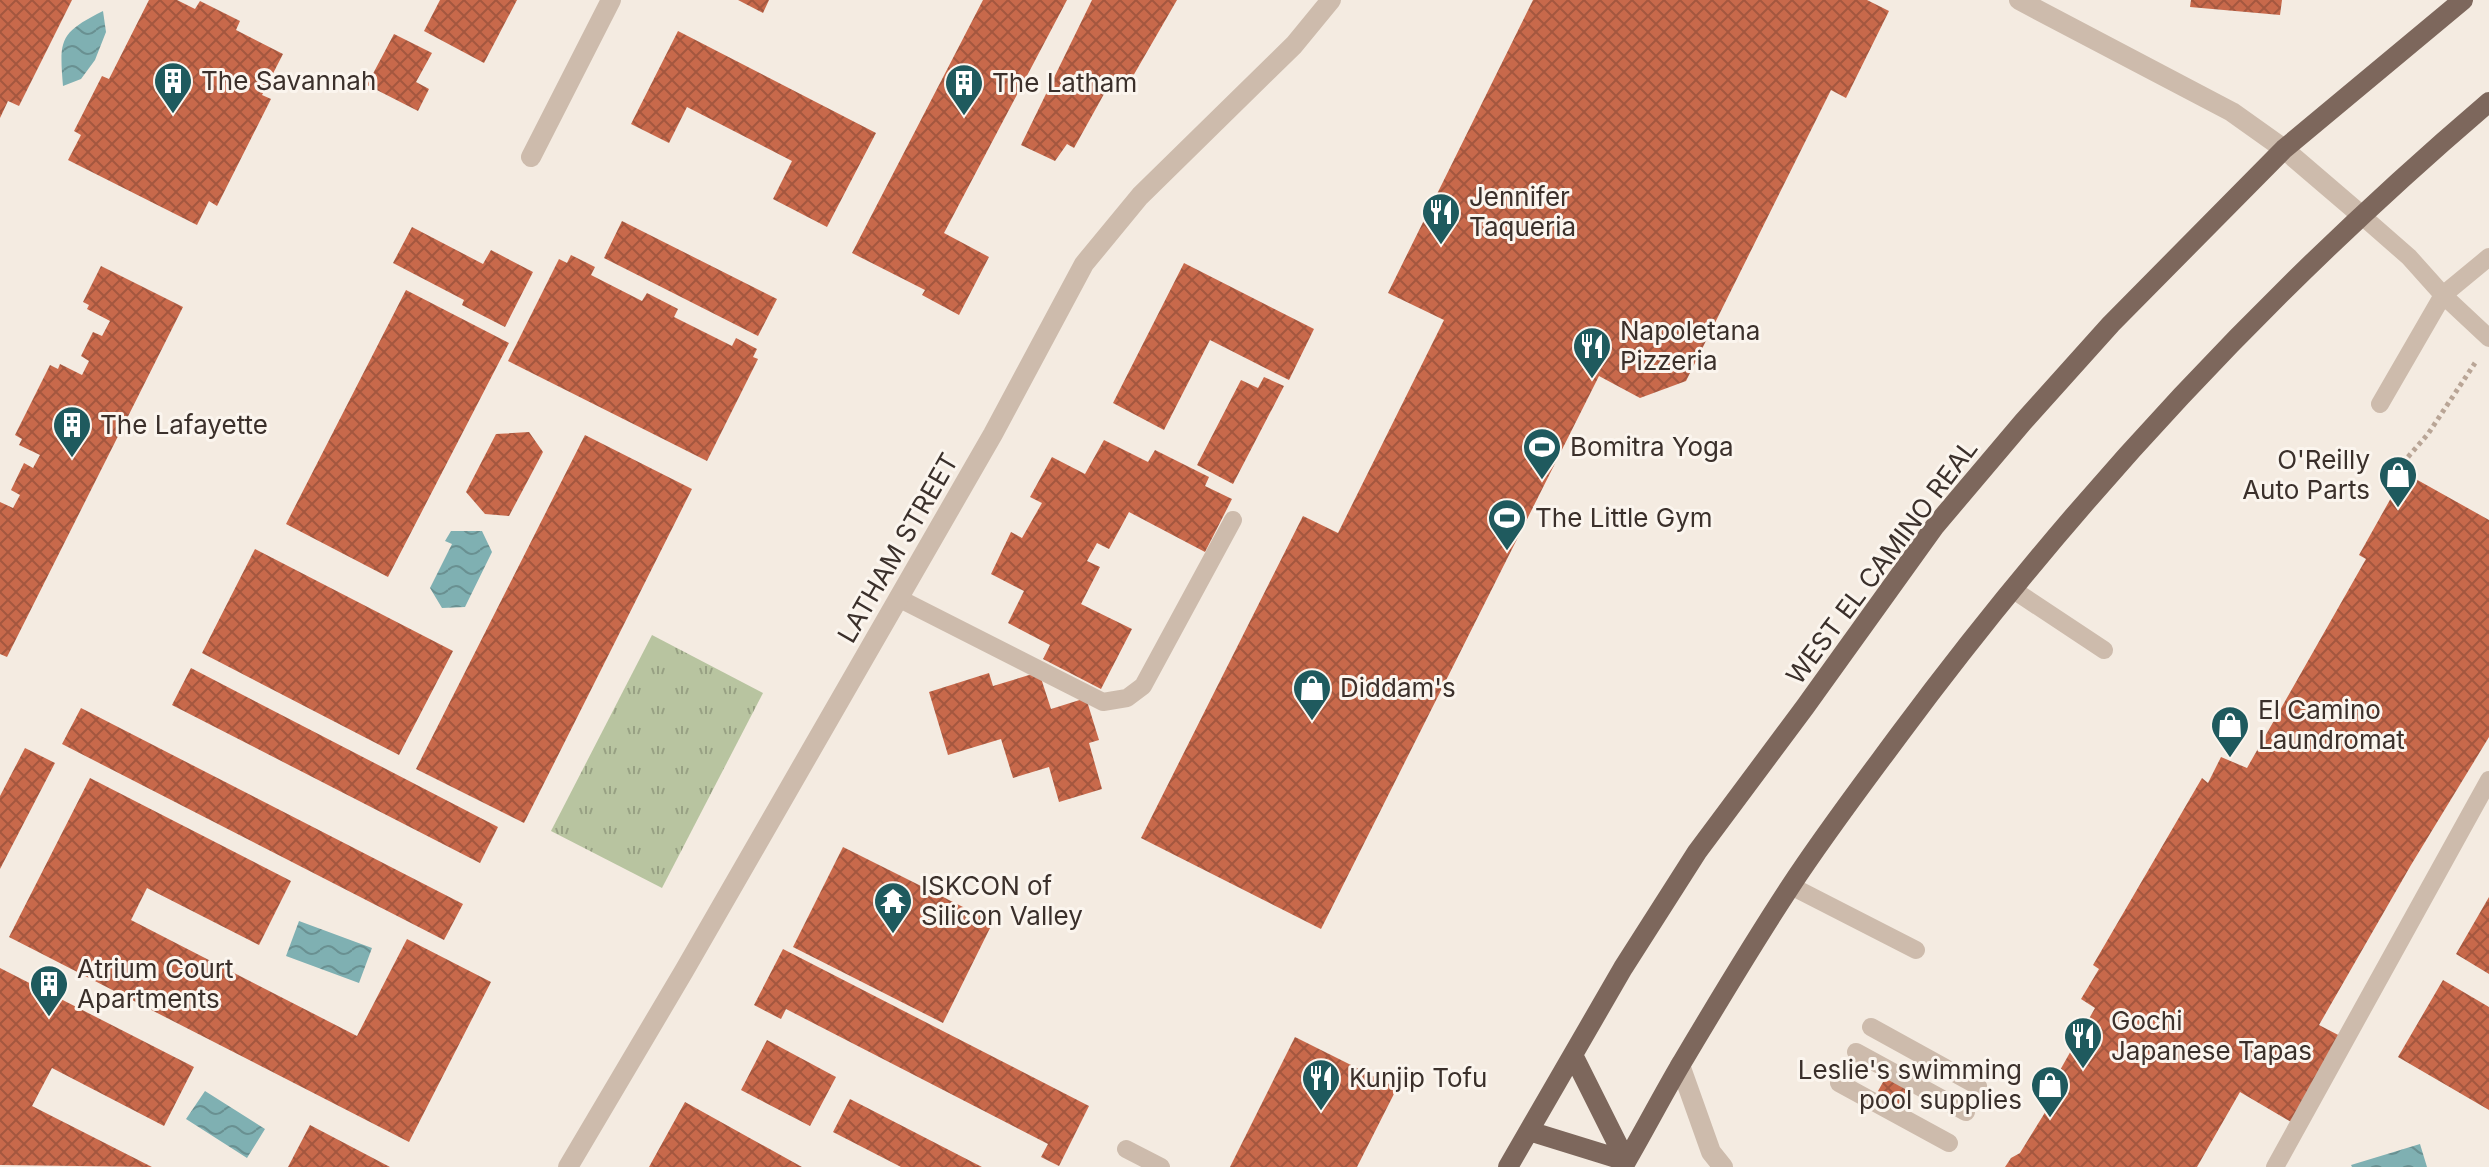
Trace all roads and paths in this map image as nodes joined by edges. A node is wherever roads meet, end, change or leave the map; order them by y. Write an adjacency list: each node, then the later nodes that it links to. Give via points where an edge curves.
1 (611, 0): 7 (street)
2 (1331, 0): 16 (street, LATHAM STREET, via 1294,45 1140,196 1084,264)
3 (2019, 0): 6 (street, via 2232,112)
4 (2463, 0): 6 (main road, WEST EL CAMINO REAL)
5 (2489, 102): 8 (main road)
6 (2284, 149): 8 (street); 23 (main road, WEST EL CAMINO REAL, via 2111,324 1935,526 1697,852)
7 (531, 157)
8 (2361, 215): 10 (lane); 15 (main road, via 2188,390)
9 (2489, 257): 10 (lane)
10 (2443, 295): 11 (lane); 12 (lane)
11 (2485, 346): 13 (path)
12 (2380, 404)
13 (2408, 457)
14 (1233, 520): 16 (lane, via 1143,686 1127,698 1103,702)
15 (2012, 589): 17 (lane); 19 (main road)
16 (898, 598): 32 (street, LATHAM STREET)
17 (2104, 650)
18 (2489, 780): 36 (lane)
19 (1791, 886): 20 (lane); 24 (main road)
20 (1916, 950)
21 (1871, 1027): 26 (lane)
22 (1856, 1052): 27 (lane)
23 (1573, 1055): 28 (main road, WEST EL CAMINO REAL); 31 (main road)
24 (1680, 1065): 31 (main road); 35 (street, via 1711,1152)
25 (1839, 1083): 29 (lane)
26 (1978, 1086)
27 (1966, 1112)
28 (1529, 1131): 31 (main road); 34 (main road, WEST EL CAMINO REAL)
29 (1949, 1143)
30 (1126, 1149): 33 (lane)
31 (1628, 1165)
32 (568, 1167)
33 (1161, 1167)
34 (1508, 1167)
35 (1723, 1167)
36 (2275, 1167)

